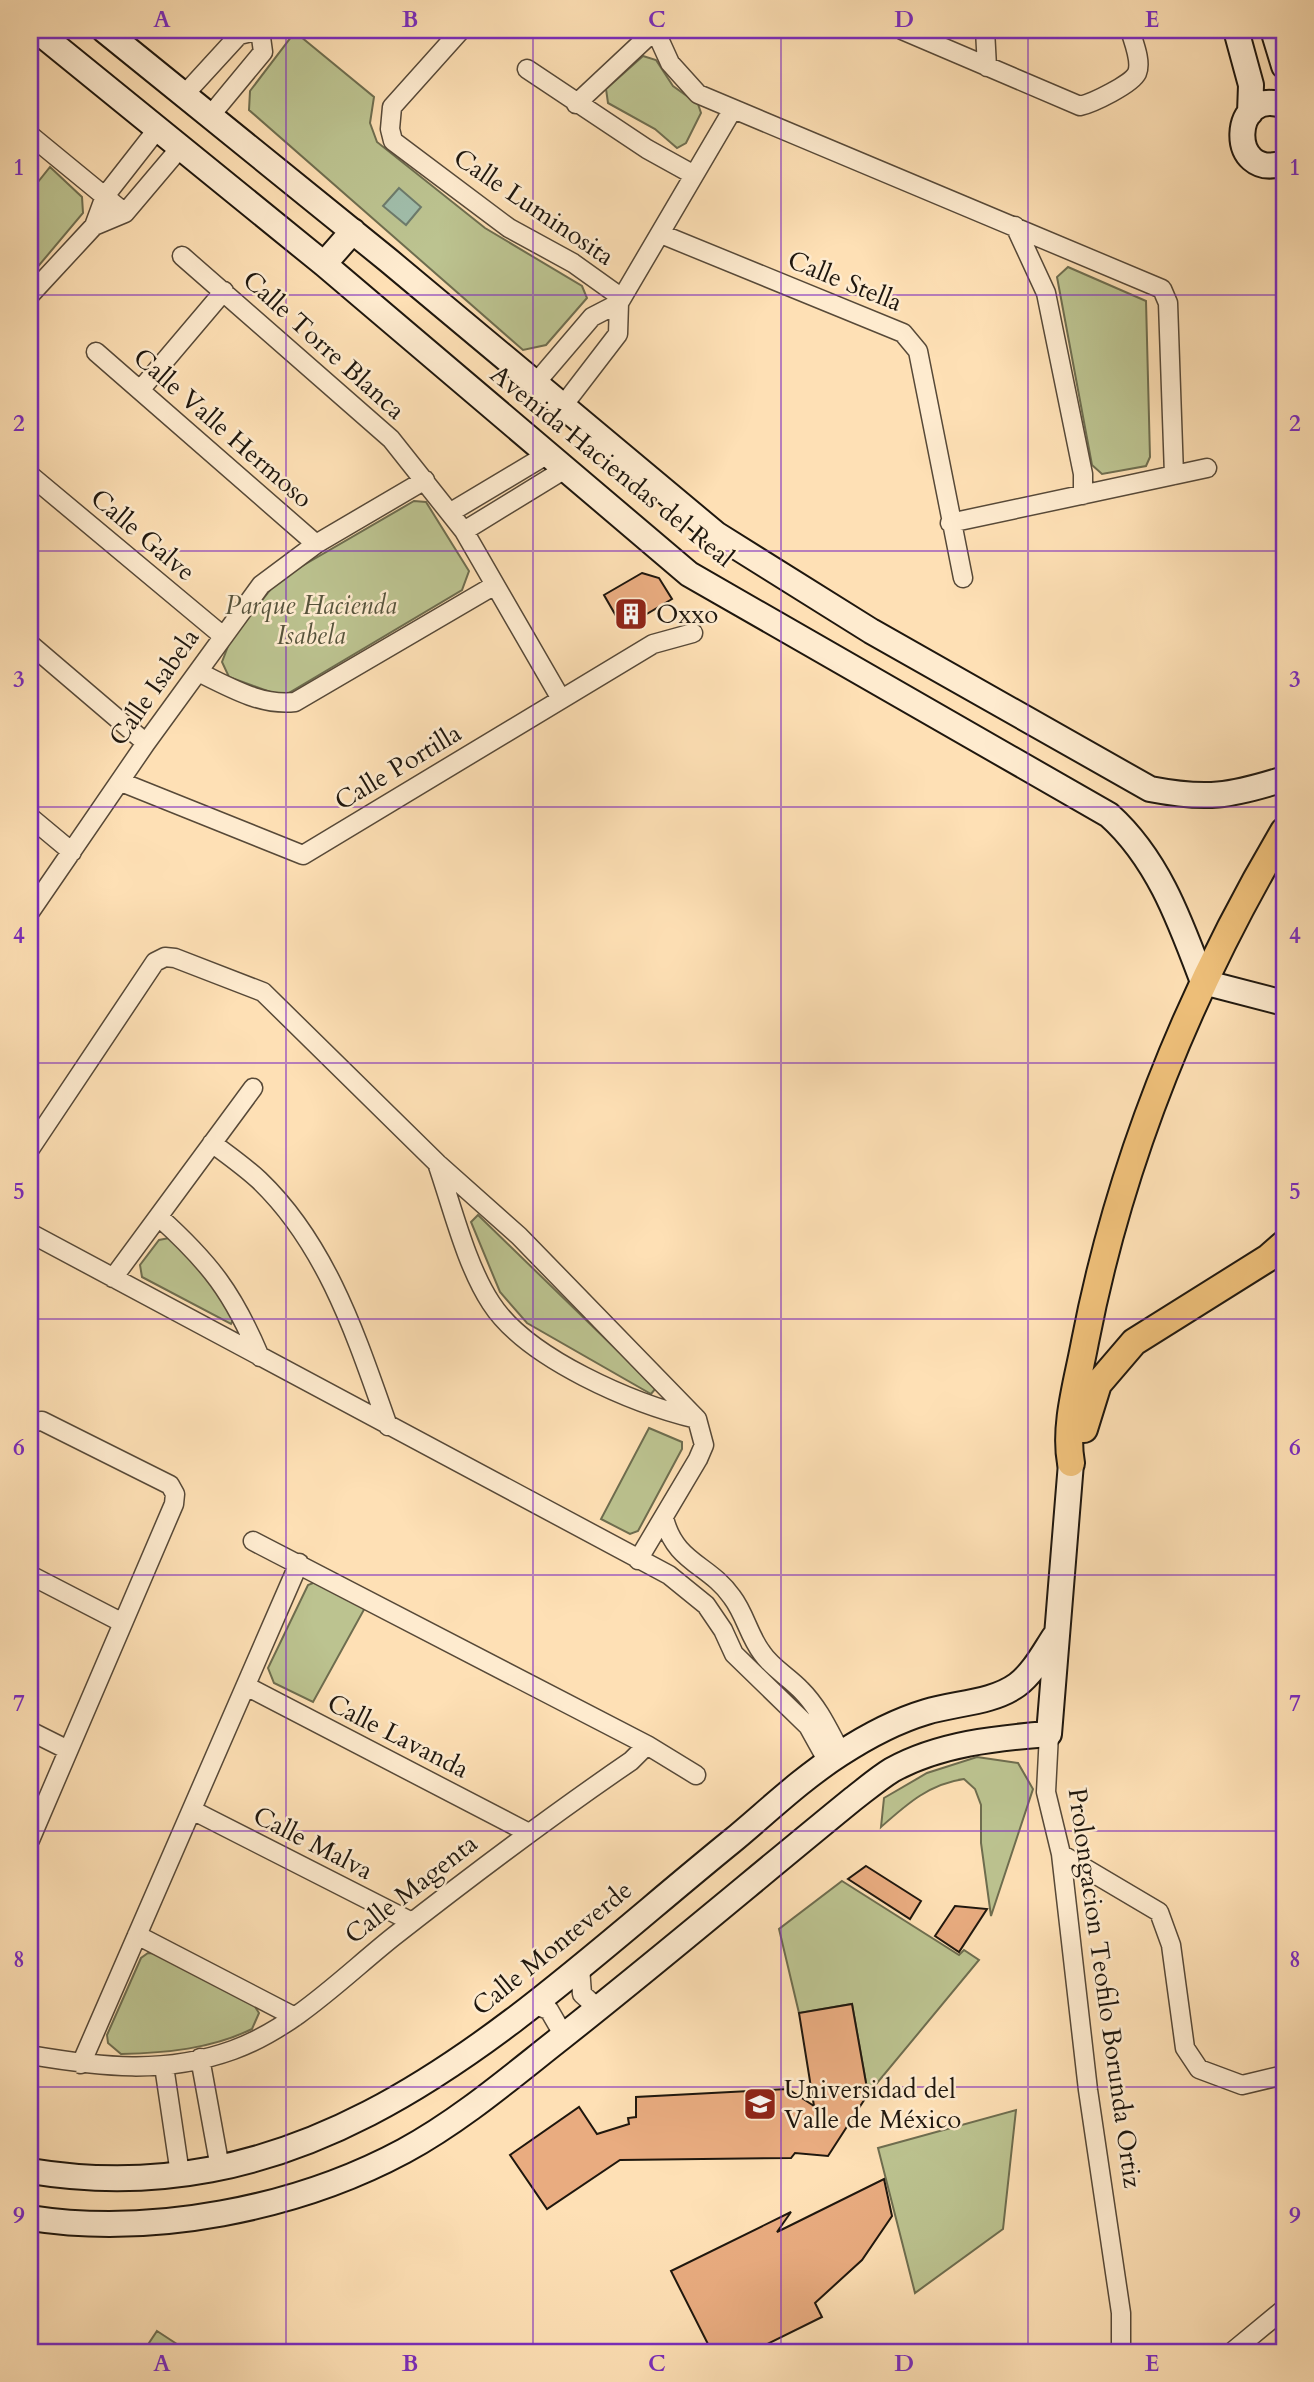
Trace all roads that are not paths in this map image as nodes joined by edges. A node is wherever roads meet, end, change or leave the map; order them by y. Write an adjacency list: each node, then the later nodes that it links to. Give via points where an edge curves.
1 (36, 30): 20 (main road, Avenida Haciendas del Real)
2 (104, 30): 14 (main road, Avenida Haciendas del Real)
3 (260, 30): 14 (street, via 239,35); 19 (street, via 263,52)
4 (461, 30): 35 (street, Calle Luminosita, via 392,107 393,141 509,228 573,262)
5 (655, 30): 15 (street); 17 (street, via 682,80 698,94)
6 (902, 30): 12 (street)
7 (985, 30): 12 (street)
8 (1130, 30): 12 (street, via 1137,74 1080,106)
9 (1236, 30): 18 (main road, via 1251,85)
10 (1273, 30): 11 (main road)
11 (1284, 66)
12 (986, 67)
13 (527, 69): 15 (street)
14 (184, 95): 19 (main road, Avenida Haciendas del Real)
15 (576, 104): 24 (street)
16 (1284, 106): 18 (main road, via 1268,103)
17 (733, 109): 24 (street); 28 (street)
18 (1250, 113): 23 (main road, via 1241,142 1253,159)
19 (209, 116): 29 (main road, Avenida Haciendas del Real)
20 (159, 127): 22 (main road, Avenida Haciendas del Real); 25 (street)
21 (30, 135): 25 (street)
22 (180, 148): 26 (street); 32 (main road, Avenida Haciendas del Real)
23 (1280, 171)
24 (694, 175): 30 (street)
25 (105, 196): 26 (street); 27 (street)
26 (125, 213): 27 (street)
27 (94, 226): 34 (street)
28 (1015, 226): 45 (street, via 1162,289 1168,303); 49 (street, via 1046,293 1083,474)
29 (353, 231): 32 (main road); 39 (main road, Avenida Haciendas del Real)
30 (660, 234): 35 (street); 51 (street, Calle Stella, via 903,332 913,341)
31 (182, 256): 33 (street, Calle Torre Blanca)
32 (324, 264): 42 (main road, Avenida Haciendas del Real)
33 (224, 291): 40 (street); 47 (street, Calle Torre Blanca, via 375,422)
34 (30, 295)
35 (620, 301): 36 (street, via 592,317); 38 (street, via 618,334)
36 (571, 342): 38 (street); 39 (street)
37 (96, 352): 40 (street, Calle Valle Hermoso)
38 (597, 362): 41 (street)
39 (534, 385): 41 (main road, Avenida Haciendas del Real)
40 (141, 389): 53 (street, Calle Valle Hermoso)
41 (562, 407): 56 (main road, Avenida Haciendas del Real, via 716,534)
42 (556, 462): 46 (street); 48 (street); 60 (main road, Avenida Haciendas del Real, via 690,574)
43 (1207, 468): 45 (street)
44 (30, 475): 58 (street, Calle Galve)
45 (1174, 475): 49 (street)
46 (513, 477): 48 (street); 50 (street)
47 (425, 480): 50 (street, Calle Torre Blanca); 53 (street, Calle Isabela)
48 (525, 495): 52 (street)
49 (1083, 495): 51 (street)
50 (451, 512): 52 (street, Calle Torre Blanca)
51 (950, 523): 54 (street, Calle Stella)
52 (464, 531): 55 (street, Calle Torre Blanca)
53 (316, 544): 58 (street, Calle Isabela, via 266,580)
54 (963, 578)
55 (495, 585): 61 (street, via 295,702 275,705 258,700); 62 (street, Calle Torre Blanca)
56 (871, 631): 60 (main road); 64 (main road, Avenida Haciendas del Real, via 1150,789 1195,797 1242,792)
57 (693, 633): 62 (street, Calle Portilla, via 653,644)
58 (223, 636): 61 (street, Calle Isabela)
59 (30, 645): 63 (street)
60 (850, 666): 70 (main road, Avenida Haciendas del Real, via 1109,815 1156,872)
61 (198, 672): 63 (street, Calle Isabela)
62 (561, 699): 65 (street, Calle Portilla, via 303,855)
63 (146, 743): 65 (street, Calle Isabela)
64 (1284, 779)
65 (121, 782): 68 (street, Calle Isabela)
66 (30, 817): 68 (street)
67 (1284, 831): 70 (main road)
68 (72, 852): 69 (street, Calle Isabela)
69 (30, 912)
70 (1203, 982): 71 (main road); 84 (main road, via 1157,1090 1099,1271 1077,1381)
71 (1284, 1003)
72 (253, 1088): 73 (street)
73 (212, 1143): 76 (street); 83 (street, via 259,1180 305,1235 333,1282)
74 (30, 1149): 75 (street, via 155,962 165,957 262,992)
75 (437, 1163): 81 (street, via 519,1236); 81 (street, via 489,1301 508,1325 530,1346 589,1376 658,1410)
76 (159, 1217): 79 (street); 80 (street, via 219,1278)
77 (30, 1233): 79 (street)
78 (1284, 1244): 84 (main road, via 1147,1332 1113,1364 1098,1384)
79 (113, 1278): 80 (street)
80 (260, 1357): 83 (street)
81 (697, 1419): 85 (street, via 704,1445)
82 (31, 1421): 90 (street, via 42,1421 159,1479 175,1494)
83 (388, 1426): 87 (street)
84 (1071, 1463): 91 (main road, Prolongacion Teofilo Borunda Ortiz)
85 (664, 1518): 87 (street); 97 (street, via 677,1549 734,1598 764,1657 818,1710)
86 (253, 1541): 88 (street)
87 (638, 1560): 97 (street, via 669,1575 706,1605 734,1654)
88 (299, 1563): 92 (street); 95 (street)
89 (30, 1575): 90 (street)
90 (123, 1623): 96 (street)
91 (1054, 1637): 94 (main road, Prolongacion Teofilo Borunda Ortiz); 97 (main road, Calle Monteverde, via 1031,1672 1003,1693 894,1724)
92 (246, 1686): 99 (street); 100 (street, Calle Lavanda)
93 (30, 1731): 96 (street)
94 (1049, 1734): 102 (street, Prolongacion Teofilo Borunda Ortiz, via 1046,1792); 107 (main road, via 966,1744 892,1770)
95 (647, 1745): 98 (street); 100 (street, Calle Magenta, via 631,1761)
96 (68, 1751): 101 (street)
97 (835, 1758): 105 (main road, Calle Monteverde)
98 (696, 1775)
99 (192, 1810): 103 (street, Calle Malva); 104 (street)
100 (527, 1832): 103 (street, Calle Magenta)
101 (30, 1840)
102 (1061, 1854): 114 (street, via 1159,1913 1171,1945 1185,2048 1199,2070 1242,2085); 120 (street, Prolongacion Teofilo Borunda Ortiz, via 1088,2090 1121,2313)
103 (412, 1922): 108 (street, Calle Magenta)
104 (137, 1935): 108 (street); 112 (street)
105 (580, 1967): 106 (main road, Calle Monteverde); 107 (street, via 582,1994 593,2004)
106 (532, 2004): 109 (street, via 550,2010); 115 (main road, Calle Monteverde, via 452,2065 391,2102 330,2134 261,2159)
107 (606, 2004): 109 (main road)
108 (295, 2017): 111 (street, Calle Magenta, via 231,2051)
109 (564, 2036): 118 (main road, via 456,2119 403,2151 330,2184 177,2221 106,2225)
110 (30, 2055): 112 (street, Calle Magenta)
111 (200, 2057): 113 (street, Calle Magenta); 115 (street)
112 (81, 2064): 113 (street, Calle Magenta, via 122,2069)
113 (164, 2066): 117 (street)
114 (1284, 2075)
115 (220, 2168): 117 (main road, Calle Monteverde)
116 (30, 2171): 117 (main road, Calle Monteverde, via 71,2178)
117 (180, 2175)
118 (30, 2218)
119 (1284, 2309): 121 (street)
120 (1121, 2352)
121 (1232, 2352)

